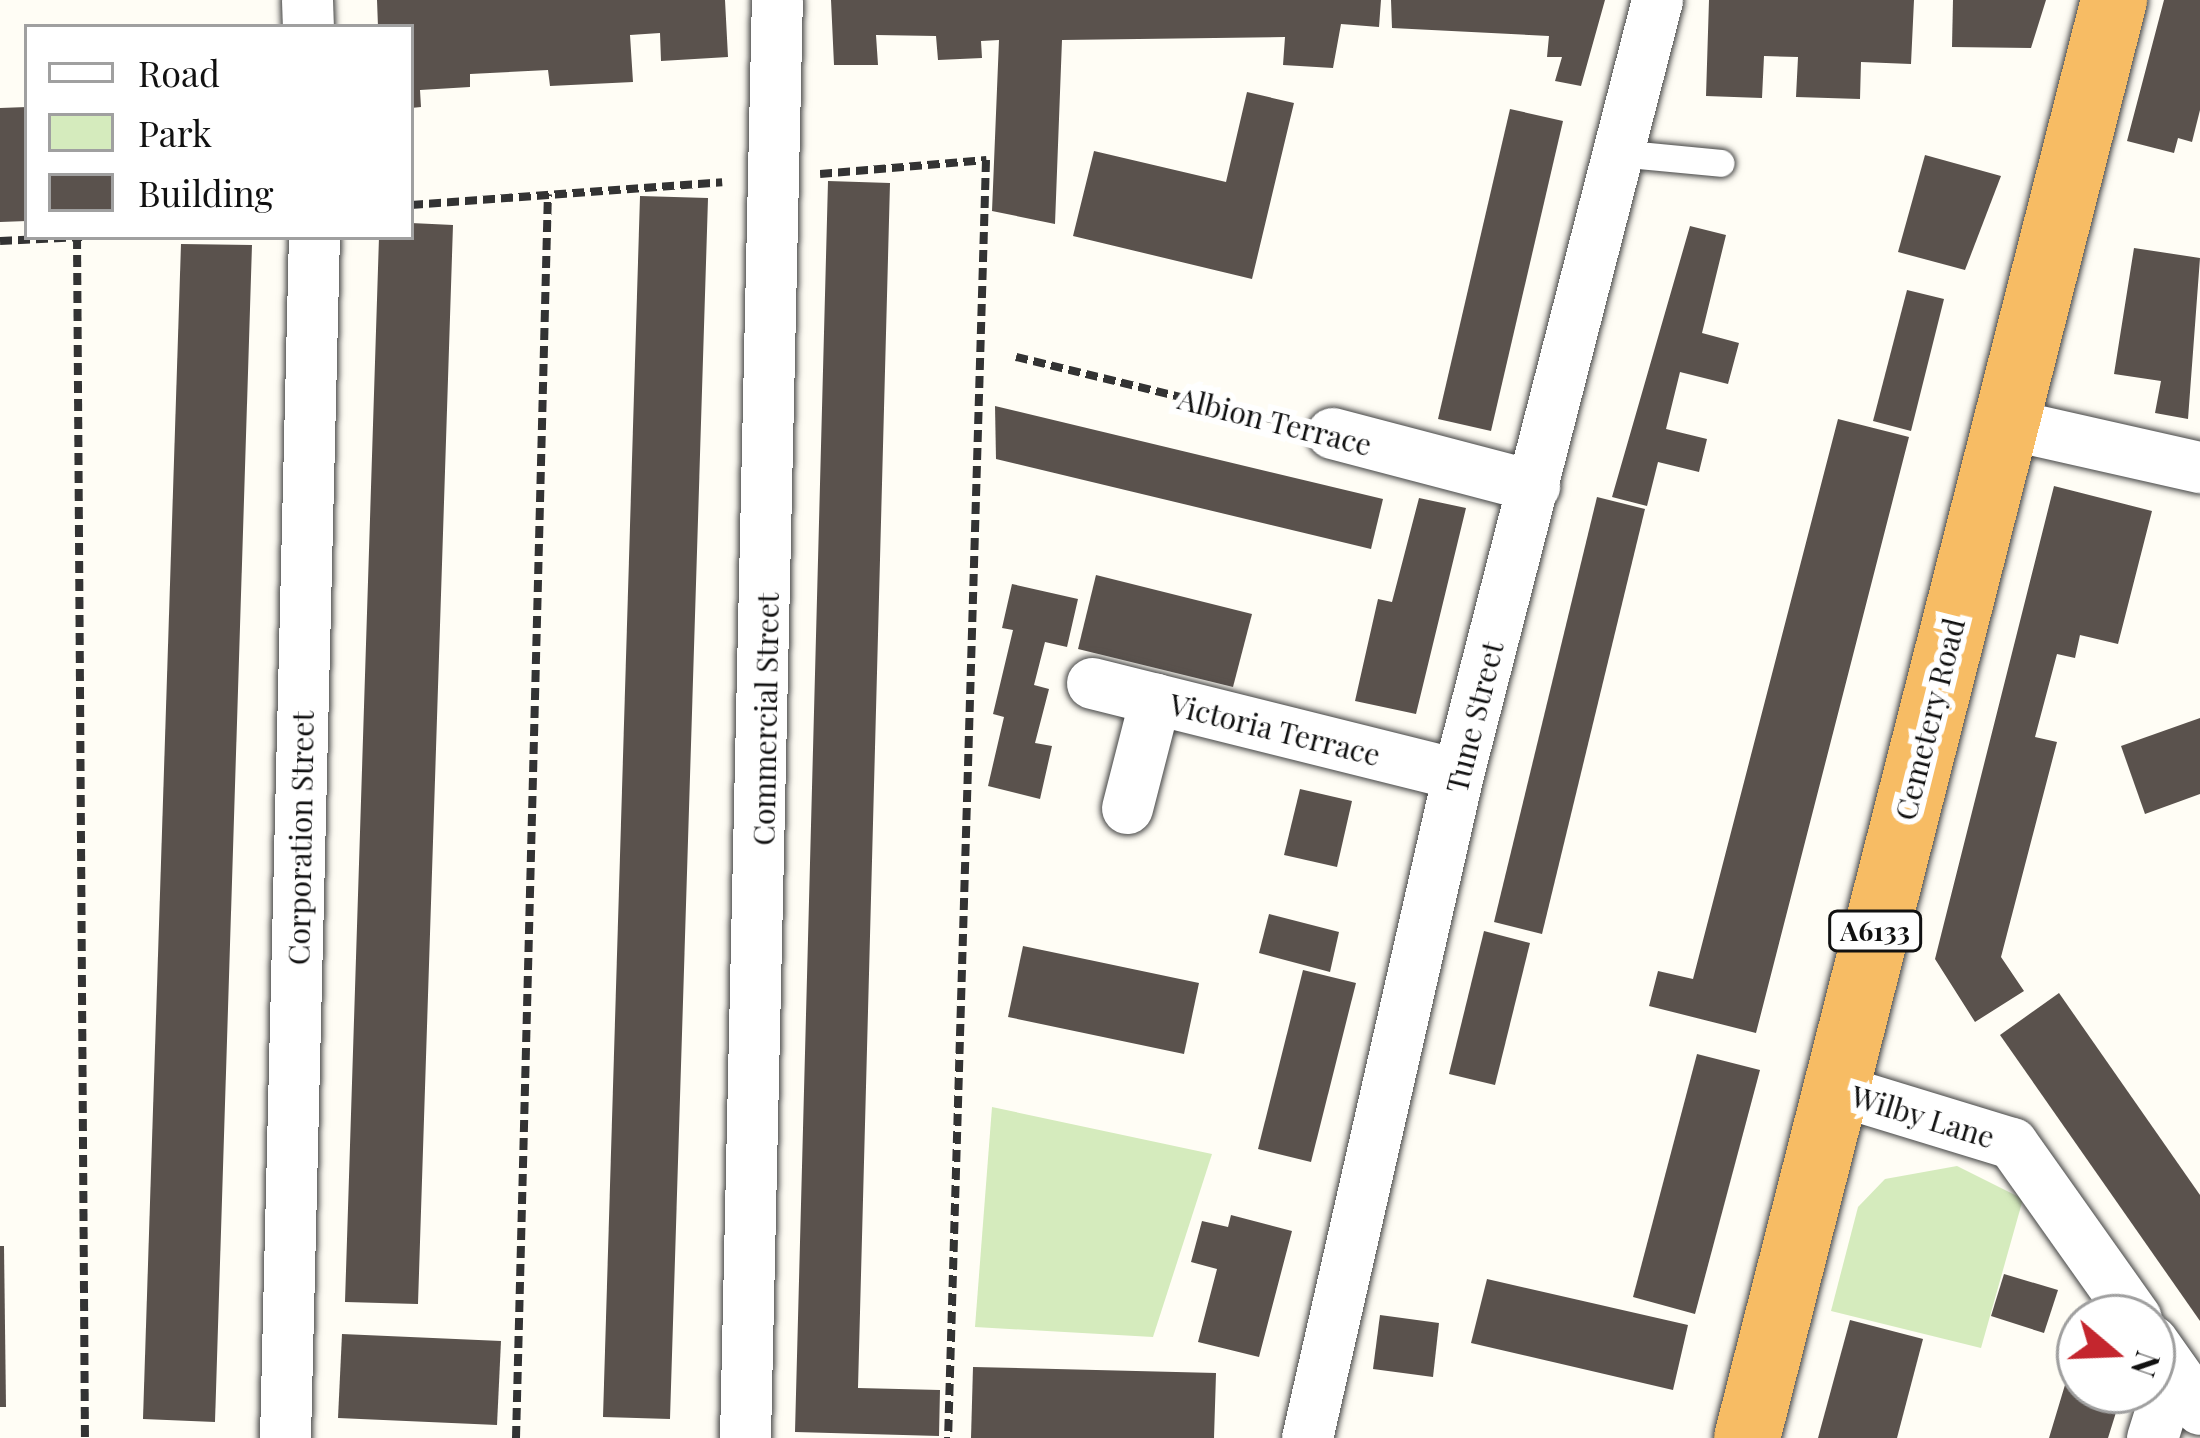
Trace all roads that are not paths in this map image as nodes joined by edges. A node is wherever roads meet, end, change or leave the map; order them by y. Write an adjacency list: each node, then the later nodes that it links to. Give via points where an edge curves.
1 (777, 0): 18 (street, Commercial Street)
2 (1657, 0): 4 (street, Tune Street)
3 (2114, 0): 7 (highway, Cemetery Road / A6133)
4 (1618, 153): 5 (lane); 10 (street, Tune Street)
5 (1721, 163)
6 (314, 240): 17 (street, Corporation Street)
7 (2004, 423): 9 (street); 15 (highway, Cemetery Road / A6133)
8 (1332, 434): 10 (street, Albion Terrace)
9 (2200, 467)
10 (1534, 486): 13 (street, Tune Street)
11 (1092, 683): 12 (street, Victoria Terrace)
12 (1155, 699): 13 (street, Victoria Terrace); 14 (street)
13 (1458, 774): 19 (street, Tune Street)
14 (1127, 808)
15 (1835, 1089): 16 (street, Wilby Lane, via 2012,1143); 20 (highway, Cemetery Road / A6133)
16 (2119, 1294)
17 (285, 1438)
18 (746, 1438)
19 (1307, 1438)
20 (1747, 1438)

